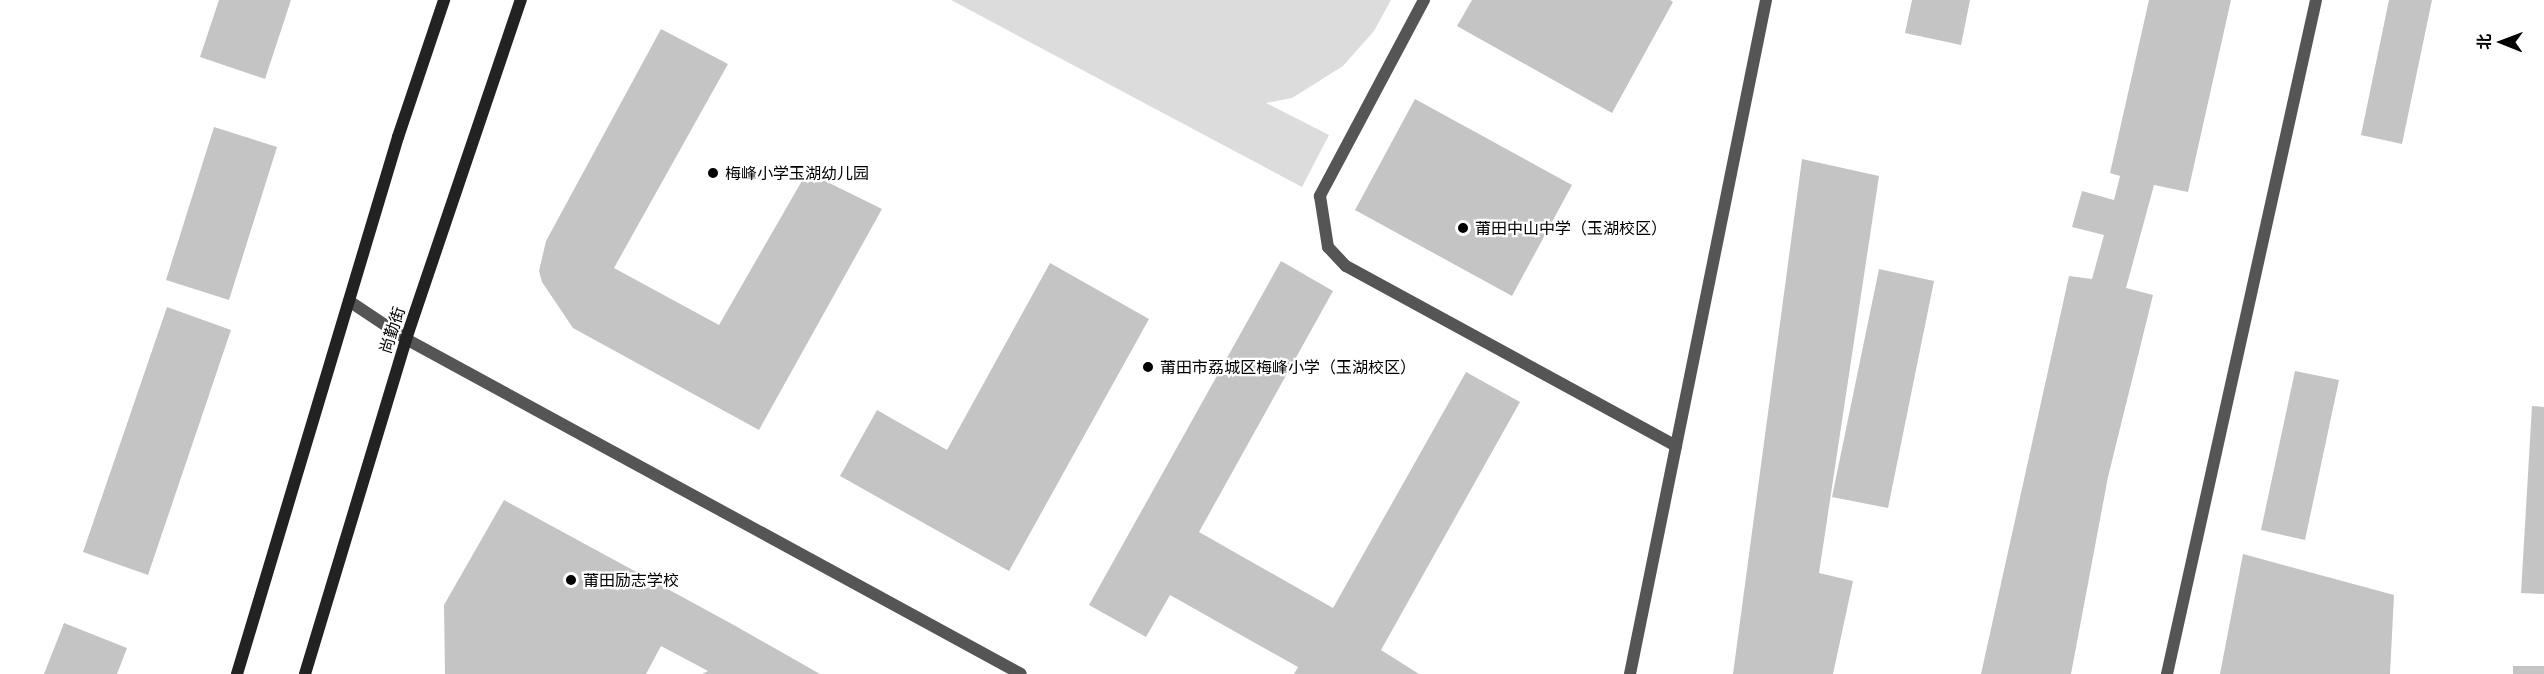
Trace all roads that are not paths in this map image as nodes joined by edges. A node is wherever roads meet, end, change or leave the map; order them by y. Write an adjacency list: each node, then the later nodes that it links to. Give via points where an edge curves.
1 (444, 0): 6 (street)
2 (521, 0): 7 (street, 尚勤街)
3 (1424, 0): 8 (street, via 1320,196 1328,247 1346,266)
4 (1766, 0): 8 (street)
5 (2316, 0): 13 (street)
6 (349, 301): 7 (street); 9 (street)
7 (406, 339): 10 (street, 尚勤街); 11 (street)
8 (1676, 446): 12 (street)
9 (237, 674)
10 (305, 674)
11 (1021, 674)
12 (1630, 674)
13 (2167, 674)

